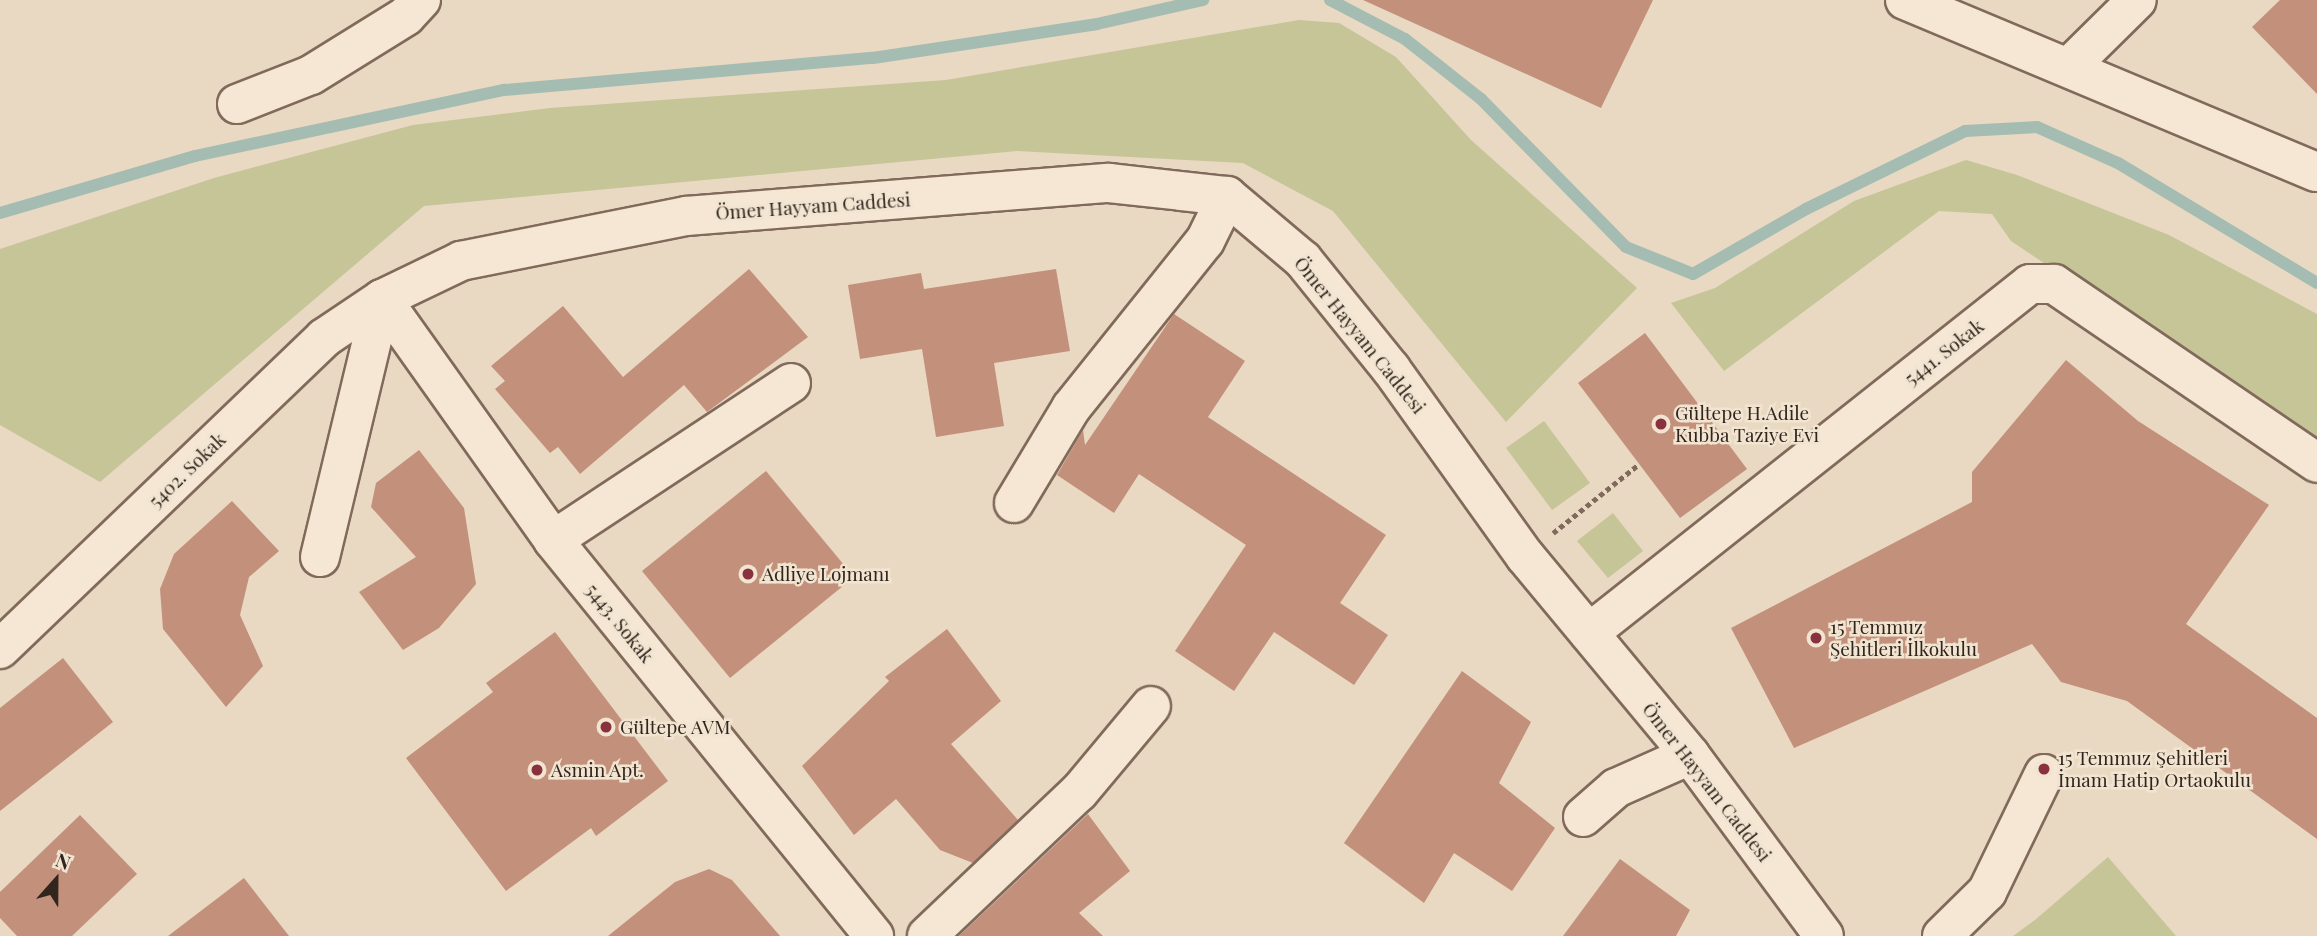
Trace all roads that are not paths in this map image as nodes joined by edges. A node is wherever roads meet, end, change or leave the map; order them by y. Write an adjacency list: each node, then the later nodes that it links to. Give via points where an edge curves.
1 (421, 0): 5 (street, via 406,16 311,75)
2 (1905, 0): 4 (street)
3 (2137, 0): 4 (street)
4 (2069, 67): 6 (street)
5 (237, 104)
6 (2317, 172)
7 (1227, 196): 8 (street, Ömer Hayyam Caddesi, via 1109,183 686,216 461,261); 11 (street, via 1205,241 1071,408); 14 (street, Ömer Hayyam Caddesi, via 1303,260 1391,369 1525,556)
8 (382, 299): 12 (street, 5443. Sokak); 13 (street); 15 (street, 5402. Sokak, via 324,338)
9 (791, 383): 12 (street)
10 (2317, 463): 14 (street, 5441. Sokak, via 2054,285 2030,284)
11 (1014, 503)
12 (553, 540): 20 (street, 5443. Sokak)
13 (320, 557)
14 (1589, 633): 17 (street, Ömer Hayyam Caddesi)
15 (0, 649)
16 (1151, 706): 21 (street, via 1079,792)
17 (1690, 755): 19 (street, via 1616,788); 22 (street, Ömer Hayyam Caddesi)
18 (2044, 774): 23 (street, via 1987,892)
19 (1583, 817)
20 (874, 936)
21 (926, 936)
22 (1824, 936)
23 (1942, 936)

